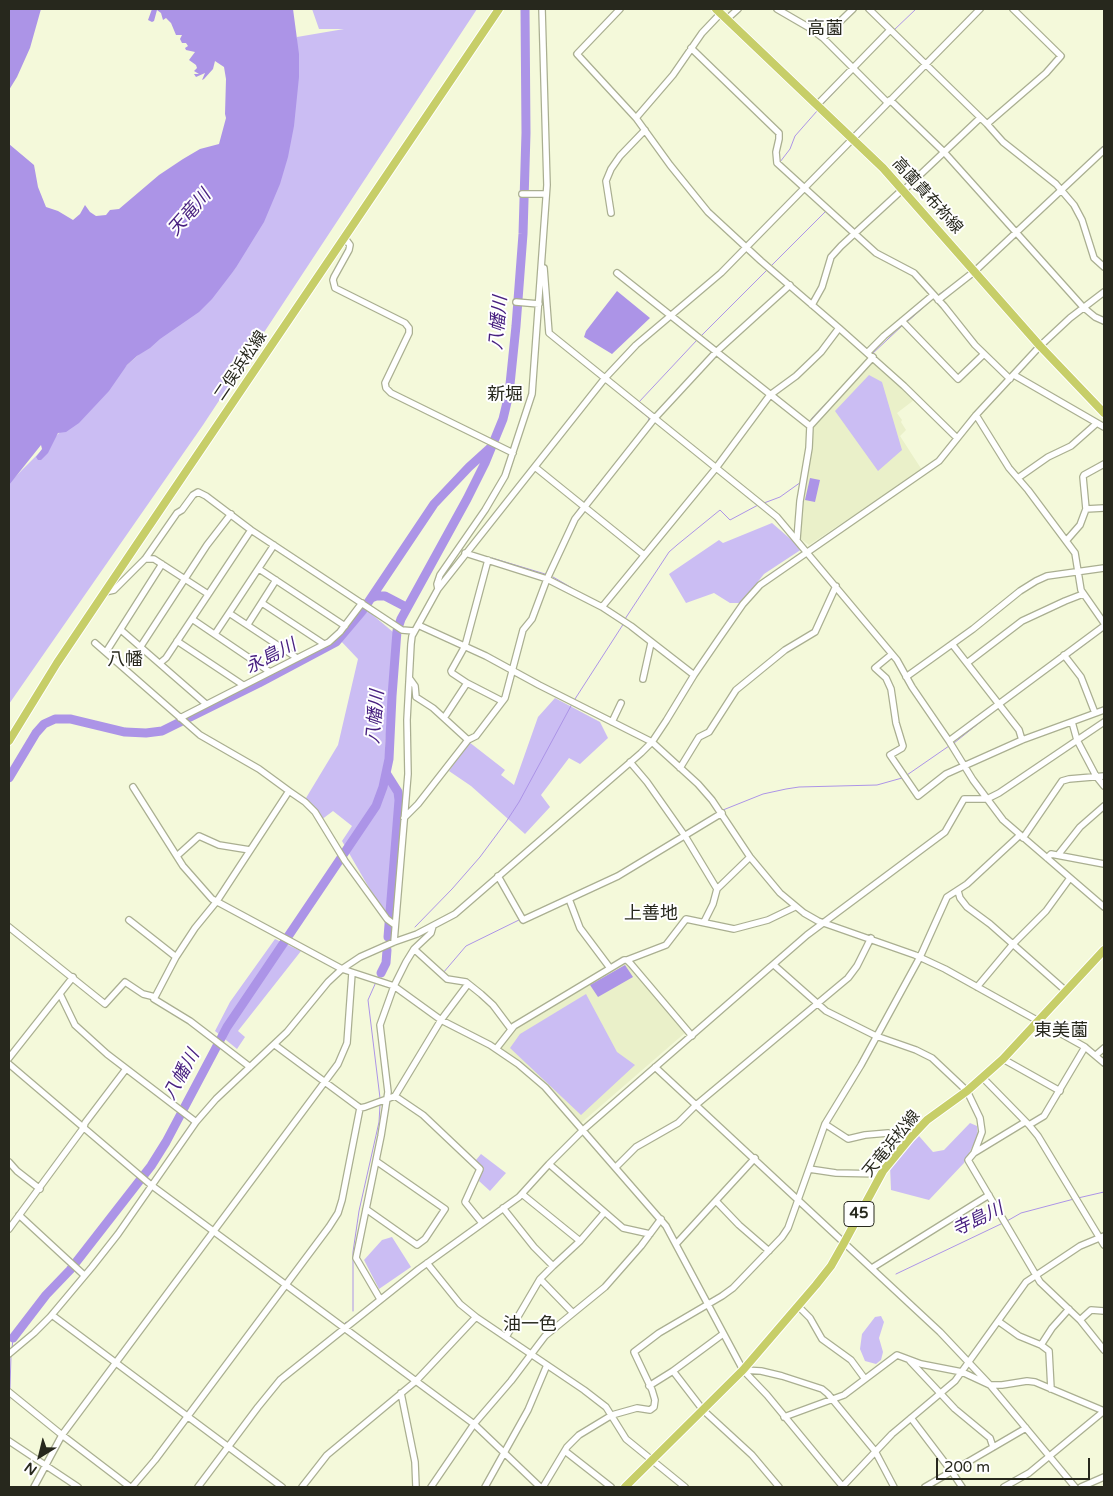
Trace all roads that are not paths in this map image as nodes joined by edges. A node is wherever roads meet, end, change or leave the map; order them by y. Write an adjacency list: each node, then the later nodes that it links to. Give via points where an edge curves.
1 (499, 9): 34 (main road, 二俣浜松線)
2 (542, 9): 30 (street)
3 (620, 9): 19 (street, via 577,54)
4 (738, 9): 11 (street)
5 (777, 9): 13 (street)
6 (853, 9): 13 (street)
7 (869, 9): 12 (street)
8 (980, 9): 15 (street)
9 (1013, 9): 21 (street, via 1062,56)
10 (719, 11): 11 (main road, 高薗貴布祢線); 14 (street)
11 (727, 19): 18 (main road, 高薗貴布祢線)
12 (891, 31): 15 (street); 16 (street)
13 (823, 38): 16 (street)
14 (691, 48): 19 (street, via 673,75); 26 (street, via 776,129 780,139 777,163)
15 (925, 64): 17 (street); 20 (street)
16 (854, 69): 17 (street); 18 (street)
17 (889, 101): 23 (street); 25 (street)
18 (817, 105): 23 (main road, 高薗貴布祢線)
19 (636, 118): 22 (street)
20 (980, 118): 21 (street); 25 (street)
21 (987, 124): 28 (street, via 1003,142)
22 (645, 130): 31 (street, via 620,156 606,181); 35 (street, via 708,212)
23 (852, 139): 26 (street); 27 (main road, 高薗貴布祢線)
24 (1104, 150): 28 (street)
25 (944, 152): 27 (street); 32 (street)
26 (803, 188): 33 (street); 35 (street)
27 (904, 189): 33 (street); 38 (main road, 高薗貴布祢線)
28 (1062, 191): 32 (street); 37 (street, via 1082,220 1094,258)
29 (522, 194): 30 (street)
30 (546, 194): 36 (street)
31 (611, 213)
32 (1016, 233): 38 (street); 47 (street)
33 (854, 234): 42 (street, via 876,253 914,273); 46 (street, via 831,257 822,287)
34 (344, 238): 66 (street, via 350,245 334,276 334,288 405,323 408,328 409,333 385,383 386,388); 93 (main road, 二俣浜松線)
35 (746, 247): 40 (street); 48 (street)
36 (542, 253): 45 (street); 57 (street, via 549,334)
37 (1104, 267)
38 (975, 271): 43 (street); 52 (main road, 高薗貴布祢線)
39 (617, 273): 48 (street)
40 (790, 286): 46 (street); 53 (street)
41 (1104, 292): 47 (street)
42 (933, 295): 43 (street); 50 (street)
43 (938, 300): 54 (street)
44 (516, 302): 45 (street)
45 (538, 304): 66 (street, via 532,394)
46 (812, 305): 51 (street)
47 (1083, 308): 49 (street); 52 (street)
48 (670, 316): 53 (street); 57 (street)
49 (1104, 321)
50 (904, 323): 54 (street, via 958,379); 55 (street)
51 (839, 328): 55 (street); 58 (street, via 821,352)
52 (1040, 346): 56 (street); 59 (main road, 高薗貴布祢線)
53 (716, 352): 58 (street); 61 (street)
54 (984, 354): 56 (street)
55 (870, 355): 63 (street); 65 (street)
56 (1012, 377): 60 (street); 62 (street)
57 (605, 378): 61 (street); 68 (street)
58 (770, 396): 63 (street); 69 (street)
59 (1104, 413)
60 (976, 415): 65 (street); 70 (street)
61 (654, 419): 69 (street); 71 (street)
62 (1097, 423): 64 (street); 70 (street, via 1071,446)
63 (810, 426): 76 (street)
64 (1104, 427)
65 (957, 438): 79 (street, via 946,455 928,470)
66 (513, 453): 92 (street, via 497,492 440,575)
67 (1104, 464): 73 (street, via 1083,477)
68 (535, 467): 71 (street); 80 (street)
69 (716, 468): 76 (street, via 777,517); 81 (street)
70 (1018, 478): 77 (street)
71 (584, 507): 81 (street); 88 (street, via 570,528)
72 (1104, 508): 73 (street)
73 (1086, 509): 77 (street, via 1080,525)
74 (231, 514): 75 (street); 82 (street, via 198,492 177,513); 89 (street)
75 (251, 530): 78 (street); 94 (street)
76 (797, 539): 79 (street)
77 (1066, 541): 87 (street, via 1075,553)
78 (274, 545): 86 (street); 97 (street)
79 (807, 551): 91 (street); 123 (street, via 752,593)
80 (465, 553): 83 (street); 92 (street)
81 (644, 555): 98 (street)
82 (145, 559): 84 (street, via 154,559); 93 (street, via 114,590)
83 (488, 560): 88 (street); 114 (street)
84 (162, 564): 89 (street); 105 (street)
85 (1104, 568): 87 (street)
86 (259, 569): 90 (street); 99 (street)
87 (1078, 571): 95 (street); 112 (street, via 1036,580)
88 (547, 578): 98 (street); 121 (street, via 532,620 523,630)
89 (184, 579): 94 (street); 113 (street)
90 (276, 580): 96 (street); 104 (street)
91 (836, 586): 116 (street); 148 (street, via 815,632 785,650 736,690 709,732 700,737)
92 (438, 589): 103 (street)
93 (105, 592): 143 (main road, 二俣浜松線)
94 (208, 594): 100 (street)
95 (1083, 594): 102 (street); 120 (street, via 1022,621)
96 (262, 603): 101 (street); 111 (street)
97 (362, 603): 104 (street); 106 (street, via 402,630)
98 (602, 607): 109 (street)
99 (230, 613): 101 (street); 107 (street)
100 (192, 619): 107 (street); 108 (street)
101 (248, 624): 118 (street)
102 (1104, 624): 117 (street)
103 (418, 625): 106 (street); 114 (street)
104 (345, 626): 111 (street)
105 (121, 630): 113 (street); 115 (street)
106 (414, 632): 125 (street)
107 (215, 634): 122 (street)
108 (177, 642): 119 (street); 128 (street)
109 (651, 642): 123 (street); 126 (street)
110 (95, 643): 115 (street)
111 (324, 644): 118 (street)
112 (952, 644): 120 (street); 124 (street)
113 (141, 646): 119 (street)
114 (465, 646): 121 (street); 127 (street, via 451,670)
115 (106, 652): 136 (street)
116 (892, 654): 124 (street); 147 (street, via 875,668 892,689 902,746 890,755 918,796 946,774)
117 (1066, 657): 132 (street); 134 (street, via 1081,677)
118 (297, 658): 122 (street)
119 (160, 663): 131 (street)
120 (967, 664): 132 (street)
121 (512, 669): 129 (street); 137 (street)
122 (270, 672): 128 (street)
123 (694, 675): 145 (street)
124 (906, 677): 144 (street)
125 (410, 679): 135 (street, via 415,686 416,697); 157 (street)
126 (643, 679)
127 (467, 683): 129 (street); 135 (street)
128 (243, 685): 131 (street)
129 (502, 701): 140 (street, via 476,736)
130 (621, 703): 137 (street)
131 (206, 704): 136 (street)
132 (998, 704): 141 (street, via 1019,730); 144 (street)
133 (1104, 710): 134 (street)
134 (1094, 713): 138 (street)
135 (444, 718): 140 (street)
136 (182, 720): 153 (street, via 200,736 259,769)
137 (612, 722): 145 (street)
138 (1072, 722): 141 (street); 142 (street)
139 (1104, 722): 142 (street)
140 (468, 740): 157 (street)
141 (1022, 740): 147 (street)
142 (1077, 740): 149 (street); 154 (street)
143 (9, 741)
144 (949, 741): 147 (street)
145 (652, 742): 146 (street); 148 (street)
146 (630, 762): 158 (street); 166 (street)
147 (965, 766): 154 (street)
148 (680, 768): 156 (street)
149 (1096, 776): 150 (street); 152 (street); 159 (street, via 1062,781)
150 (1104, 776)
151 (134, 786): 161 (street)
152 (1104, 786)
153 (289, 791): 160 (street); 175 (street, via 315,812 345,861)
154 (987, 799): 159 (street); 177 (street, via 964,799 945,832)
155 (1104, 806): 162 (street, via 1084,823)
156 (722, 813): 158 (street); 163 (street)
157 (404, 818): 175 (street)
158 (686, 836): 168 (street); 170 (street, via 618,876)
159 (1021, 837): 164 (street); 169 (street)
160 (250, 850): 161 (street, via 219,845 198,836); 171 (street)
161 (178, 855): 171 (street, via 183,866)
162 (1058, 855): 164 (street, via 1051,854); 165 (street)
163 (750, 857): 168 (street); 172 (street)
164 (1047, 858): 167 (street)
165 (1104, 864)
166 (498, 876): 170 (street, via 522,919); 178 (street, via 455,914)
167 (1070, 878): 173 (street); 182 (street, via 1046,911)
168 (717, 889): 176 (street)
169 (958, 891): 182 (street, via 966,907); 186 (street, via 947,898)
170 (569, 899): 189 (street, via 580,928)
171 (217, 902): 185 (street); 190 (street)
172 (795, 907): 176 (street, via 768,920 734,929); 177 (street)
173 (1104, 907)
174 (129, 920): 185 (street)
175 (391, 922): 181 (street)
176 (704, 922): 187 (street, via 686,919 666,946)
177 (823, 922): 180 (street); 188 (street)
178 (432, 926): 181 (street); 183 (street, via 431,934)
179 (9, 927): 192 (street)
180 (871, 938): 186 (street); 199 (street, via 848,978)
181 (394, 942): 190 (street)
182 (1012, 944): 195 (street); 196 (street)
183 (414, 950): 193 (street, via 447,979); 194 (street)
184 (1104, 950): 196 (main road, 天竜浜松線 / 45)
185 (176, 957): 198 (street)
186 (920, 957): 195 (street); 204 (street)
187 (627, 960): 189 (street); 203 (street)
188 (774, 965): 199 (street); 203 (street)
189 (610, 968): 202 (street)
190 (342, 969): 191 (street); 205 (street)
191 (352, 973): 194 (street); 218 (street, via 347,1043)
192 (73, 977): 197 (street); 198 (street, via 105,1004 125,982 143,994)
193 (468, 984): 200 (street); 202 (street, via 493,1005)
194 (394, 986): 200 (street); 222 (street, via 380,1025 388,1092)
195 (977, 987): 201 (street)
196 (1066, 991): 201 (main road, 天竜浜松線 / 45)
197 (60, 994): 210 (street); 216 (street, via 75,1025)
198 (155, 997): 214 (street)
199 (817, 1004): 204 (street); 223 (street)
200 (441, 1020): 208 (street); 221 (street)
201 (1038, 1021): 206 (street); 211 (main road, 天竜浜松線 / 45)
202 (511, 1029): 208 (street)
203 (692, 1036): 215 (street)
204 (876, 1036): 219 (street, via 932,1058); 227 (street)
205 (275, 1045): 214 (street); 218 (street)
206 (1085, 1047): 209 (street); 220 (street)
207 (1104, 1048): 209 (street)
208 (496, 1050): 229 (street, via 545,1087)
209 (1096, 1055): 212 (street)
210 (9, 1058)
211 (1003, 1059): 217 (main road, 天竜浜松線 / 45); 220 (street)
212 (1104, 1063)
213 (9, 1064): 228 (street)
214 (250, 1067): 225 (street)
215 (655, 1067): 223 (street); 229 (street)
216 (126, 1069): 225 (street); 228 (street)
217 (983, 1078): 219 (main road, 天竜浜松線 / 45); 226 (street)
218 (325, 1082): 224 (street); 252 (street)
219 (967, 1091): 230 (main road, 天竜浜松線 / 45, via 927,1120); 231 (street, via 980,1118 982,1132)
220 (1060, 1091): 226 (street, via 1044,1116)
221 (396, 1096): 222 (street); 250 (street, via 422,1115 480,1169 466,1202)
222 (383, 1101): 224 (street); 233 (street, via 386,1109)
223 (696, 1105): 232 (street); 236 (street, via 678,1123 636,1147)
224 (360, 1108): 266 (street, via 338,1213)
225 (196, 1122): 239 (street)
226 (1027, 1123): 231 (street); 254 (street)
227 (826, 1124): 230 (street, via 848,1139 888,1132); 237 (street)
228 (84, 1127): 239 (street); 240 (street)
229 (583, 1130): 235 (street); 236 (street)
230 (911, 1137): 238 (main road, 天竜浜松線 / 45)
231 (974, 1153): 242 (street, via 968,1160)
232 (755, 1158): 243 (street); 244 (street)
233 (376, 1161): 246 (street); 246 (street, via 446,1209 417,1245)
234 (9, 1162): 240 (street)
235 (549, 1164): 241 (street); 247 (street)
236 (616, 1167): 249 (street)
237 (809, 1169): 238 (street); 243 (street)
238 (881, 1174): 257 (main road, 天竜浜松線 / 45)
239 (149, 1183): 252 (street); 264 (street, via 118,1234)
240 (40, 1189): 248 (street)
241 (522, 1194): 245 (street); 255 (street)
242 (989, 1195): 262 (street); 263 (street)
243 (798, 1199): 257 (street); 259 (street, via 788,1228)
244 (716, 1201): 256 (street); 259 (street)
245 (503, 1208): 250 (street); 261 (street)
246 (366, 1209): 267 (street, via 356,1258)
247 (604, 1213): 253 (street, via 623,1228); 255 (street)
248 (19, 1215): 251 (street); 264 (street)
249 (661, 1219): 253 (street); 256 (street)
250 (482, 1223): 260 (street)
251 (9, 1229)
252 (214, 1231): 266 (street); 286 (street)
253 (650, 1234): 272 (street, via 605,1287)
254 (1102, 1237): 258 (street); 263 (street, via 1080,1246)
255 (580, 1241): 261 (street)
256 (677, 1243): 268 (street)
257 (844, 1243): 262 (street); 269 (main road, 天竜浜松線 / 45, via 831,1266)
258 (1104, 1245)
259 (769, 1251): 268 (street, via 737,1284)
260 (426, 1263): 267 (street); 274 (street, via 460,1304)
261 (553, 1266): 265 (street)
262 (872, 1268): 285 (street)
263 (1036, 1274): 270 (street, via 1040,1282); 276 (street, via 1023,1285)
264 (84, 1275): 273 (street)
265 (540, 1279): 272 (street); 279 (street)
266 (285, 1284): 277 (street); 303 (street)
267 (380, 1299): 277 (street)
268 (708, 1304): 278 (street); 294 (street, via 634,1352)
269 (798, 1306): 288 (main road, 天竜浜松線 / 45); 291 (street, via 810,1318 822,1339 851,1360)
270 (1069, 1309): 275 (street); 280 (street)
271 (1104, 1311): 275 (street, via 1091,1310)
272 (573, 1313): 283 (street)
273 (52, 1315): 282 (street); 286 (street)
274 (476, 1317): 279 (street); 292 (street)
275 (1080, 1320): 281 (street)
276 (998, 1321): 280 (street); 285 (street)
277 (345, 1329): 292 (street); 310 (street, via 280,1380)
278 (724, 1334): 288 (street); 289 (street)
279 (506, 1337): 283 (street)
280 (1041, 1345): 295 (street, via 1050,1351)
281 (1104, 1350)
282 (11, 1352)
283 (530, 1354): 287 (street); 306 (street)
284 (909, 1360): 290 (street); 291 (street, via 897,1355); 298 (street)
285 (969, 1361): 290 (street); 293 (street)
286 (115, 1363): 303 (street); 308 (street)
287 (547, 1365): 302 (street, via 606,1407); 314 (street, via 528,1410)
288 (743, 1370): 299 (street, via 782,1376 822,1390); 300 (main road, 天竜浜松線 / 45); 304 (street)
289 (673, 1371): 294 (street); 300 (street)
290 (962, 1372): 293 (street); 298 (street)
291 (865, 1379): 299 (street)
292 (416, 1381): 296 (street); 306 (street)
293 (990, 1385): 295 (street, via 1027,1381); 307 (street)
294 (649, 1386): 302 (street, via 655,1400 654,1407)
295 (1051, 1389): 301 (street)
296 (401, 1393): 325 (street, via 327,1455); 326 (street, via 415,1462)
297 (11, 1394): 308 (street)
298 (941, 1394): 305 (street); 311 (street, via 990,1438)
299 (832, 1400): 304 (street); 313 (street)
300 (703, 1410): 316 (main road, 天竜浜松線 / 45); 333 (street, via 752,1455)
301 (1104, 1411): 315 (street)
302 (612, 1415): 312 (street, via 580,1435); 316 (street, via 626,1439)
303 (187, 1417): 310 (street); 322 (street)
304 (784, 1417): 334 (street)
305 (911, 1418): 313 (street); 318 (street)
306 (474, 1424): 314 (street); 327 (street)
307 (1026, 1428): 311 (street); 315 (street)
308 (62, 1435): 317 (street); 322 (street)
309 (9, 1441): 317 (street)
310 (228, 1447): 323 (street); 324 (street)
311 (993, 1447): 318 (street)
312 (565, 1451): 329 (street); 330 (street)
313 (874, 1451): 334 (street); 335 (street)
314 (503, 1454): 328 (street); 329 (street)
315 (1050, 1456): 338 (street, via 1021,1479); 339 (street)
316 (652, 1461): 331 (main road, 天竜浜松線 / 45); 332 (street)
317 (45, 1466): 320 (street); 321 (street)
318 (952, 1472): 336 (street); 337 (street)
319 (1104, 1477): 340 (street)
320 (34, 1487)
321 (78, 1487)
322 (131, 1487)
323 (198, 1487)
324 (282, 1487)
325 (302, 1487)
326 (416, 1487)
327 (431, 1487)
328 (485, 1487)
329 (541, 1487)
330 (611, 1487)
331 (624, 1487)
332 (685, 1487)
333 (779, 1487)
334 (842, 1487)
335 (894, 1487)
336 (925, 1487)
337 (962, 1487)
338 (1004, 1487)
339 (1075, 1487)
340 (1081, 1487)

